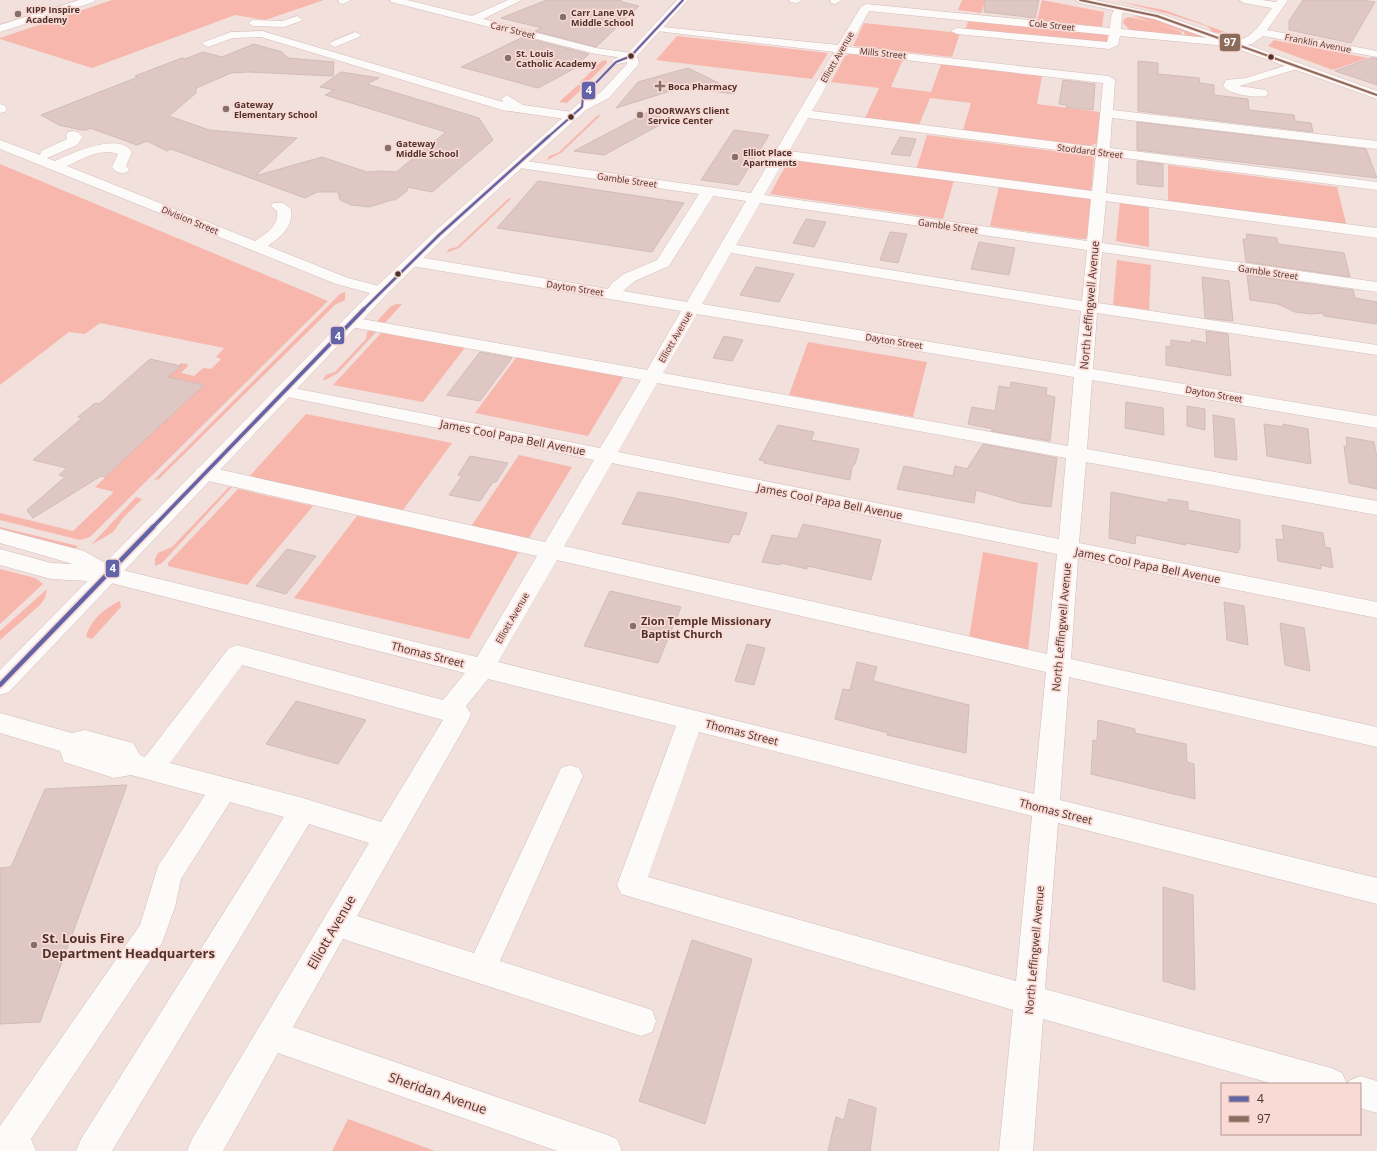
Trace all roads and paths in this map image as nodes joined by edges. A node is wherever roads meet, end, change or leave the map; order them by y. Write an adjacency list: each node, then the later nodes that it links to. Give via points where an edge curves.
1 (90, 0): 16 (street)
2 (395, 0): 8 (street, Carr Street)
3 (517, 0): 13 (street)
4 (683, 0): 15 (street)
5 (1080, 0): 9 (street)
6 (1244, 0): 7 (street)
7 (1281, 3): 19 (street)
8 (423, 7): 10 (street); 13 (street, Carr Street)
9 (1122, 8): 18 (street, via 1117,13); 25 (street, via 1157,16)
10 (406, 14)
11 (866, 17): 18 (street, Cole Street); 26 (street, Elliott Avenue)
12 (297, 19): 14 (street)
13 (472, 20): 29 (street, Carr Street, via 596,51)
14 (273, 26): 20 (street); 21 (street, via 245,24 237,27); 24 (street)
15 (657, 28): 26 (street, Mills Street); 29 (street)
16 (0, 29)
17 (942, 29): 18 (street, via 1109,46 1114,43)
18 (1116, 32): 25 (street, Cole Street)
19 (1260, 32): 25 (street, via 1251,40); 28 (street, Franklin Avenue)
20 (262, 34): 21 (street); 35 (street, via 506,107)
21 (231, 35): 23 (street)
22 (356, 35): 24 (street)
23 (208, 44)
24 (335, 44): 27 (street)
25 (1237, 44): 30 (street)
26 (842, 48): 31 (street, Mills Street); 38 (street, Elliott Avenue)
27 (365, 52)
28 (1377, 54)
29 (632, 56): 36 (street, via 634,64 605,95)
30 (1297, 66): 32 (street); 34 (street)
31 (1109, 80): 37 (street, North Leffingwell Avenue)
32 (1247, 81)
33 (500, 91): 35 (street)
34 (1377, 95)
35 (519, 108): 36 (street)
36 (577, 112): 47 (street)
37 (1106, 113): 41 (street); 43 (street, North Leffingwell Avenue)
38 (804, 114): 43 (street, Stoddard Street); 45 (street, Elliott Avenue)
39 (73, 135): 46 (street, via 76,137 72,142)
40 (0, 144): 46 (street, Division Street)
41 (1377, 145)
42 (121, 150): 44 (street); 48 (street, via 97,149); 49 (street, via 125,152 119,168)
43 (1102, 152): 50 (street, Stoddard Street); 52 (street, North Leffingwell Avenue)
44 (137, 153)
45 (781, 154): 52 (street); 53 (street, Elliott Avenue)
46 (36, 158): 48 (street, Division Street)
47 (518, 164): 51 (street, Gamble Street); 59 (street)
48 (55, 166): 56 (street, Division Street)
49 (122, 169)
50 (1377, 186)
51 (708, 192): 53 (street, Gamble Street); 62 (street, via 663,263 655,269 636,274 618,284)
52 (1099, 196): 55 (street); 57 (street, North Leffingwell Avenue)
53 (755, 198): 57 (street, Gamble Street); 58 (street, Elliott Avenue)
54 (278, 206): 56 (street, via 285,212 274,228 272,237)
55 (1377, 233)
56 (256, 246): 61 (street, Division Street, via 342,281)
57 (1094, 247): 60 (street, Gamble Street); 64 (street, North Leffingwell Avenue)
58 (726, 248): 63 (street, Elliott Avenue); 64 (street)
59 (412, 261): 61 (street); 62 (street, Dayton Street)
60 (1377, 288)
61 (381, 290): 65 (street)
62 (613, 294): 63 (street, Dayton Street)
63 (692, 307): 67 (street, Dayton Street); 68 (street, Elliott Avenue)
64 (1089, 307): 66 (street); 67 (street, North Leffingwell Avenue)
65 (351, 322): 68 (street); 69 (street)
66 (1377, 350)
67 (1083, 373): 70 (street, Dayton Street); 71 (street, North Leffingwell Avenue)
68 (653, 376): 71 (street); 72 (street, Elliott Avenue)
69 (284, 391): 72 (street, James Cool Papa Bell Avenue); 73 (street)
70 (1377, 422)
71 (1077, 453): 74 (street); 76 (street, North Leffingwell Avenue)
72 (606, 456): 76 (street, James Cool Papa Bell Avenue); 77 (street, Elliott Avenue)
73 (204, 474): 77 (street); 79 (street)
74 (1377, 508)
75 (0, 536): 79 (street, Thomas Street, via 76,556)
76 (1068, 548): 80 (street, James Cool Papa Bell Avenue); 81 (street, North Leffingwell Avenue)
77 (550, 552): 81 (street); 82 (street, Elliott Avenue)
78 (0, 557): 79 (street, Thomas Street, via 51,571)
79 (107, 574): 82 (street, Thomas Street); 83 (street)
80 (1377, 610)
81 (1058, 666): 87 (street); 91 (street, North Leffingwell Avenue)
82 (483, 668): 84 (street, Elliott Avenue); 85 (street, Thomas Street)
83 (0, 685)
84 (453, 713): 88 (street, via 237,654); 93 (street, Elliott Avenue)
85 (691, 720): 91 (street, Thomas Street); 97 (street, via 631,885)
86 (0, 723): 88 (street, via 72,744 73,754 114,767)
87 (1377, 737)
88 (141, 766): 90 (street)
89 (570, 776): 96 (street)
90 (224, 788): 92 (street); 103 (street, via 168,875 152,933 6,1146)
91 (1046, 808): 94 (street, Thomas Street); 97 (street, North Leffingwell Avenue)
92 (303, 810): 93 (street); 104 (street)
93 (386, 836): 95 (street, Elliott Avenue)
94 (1377, 891)
95 (336, 923): 96 (street); 99 (street, Elliott Avenue)
96 (481, 970): 98 (street)
97 (1029, 1000): 100 (street); 107 (street, North Leffingwell Avenue)
98 (641, 1021)
99 (271, 1035): 105 (street, Elliott Avenue); 106 (street, Sheridan Avenue)
100 (1327, 1083)
101 (1361, 1092): 102 (street)
102 (1377, 1097)
103 (19, 1151)
104 (94, 1151)
105 (204, 1151)
106 (605, 1151)
107 (1016, 1151)

